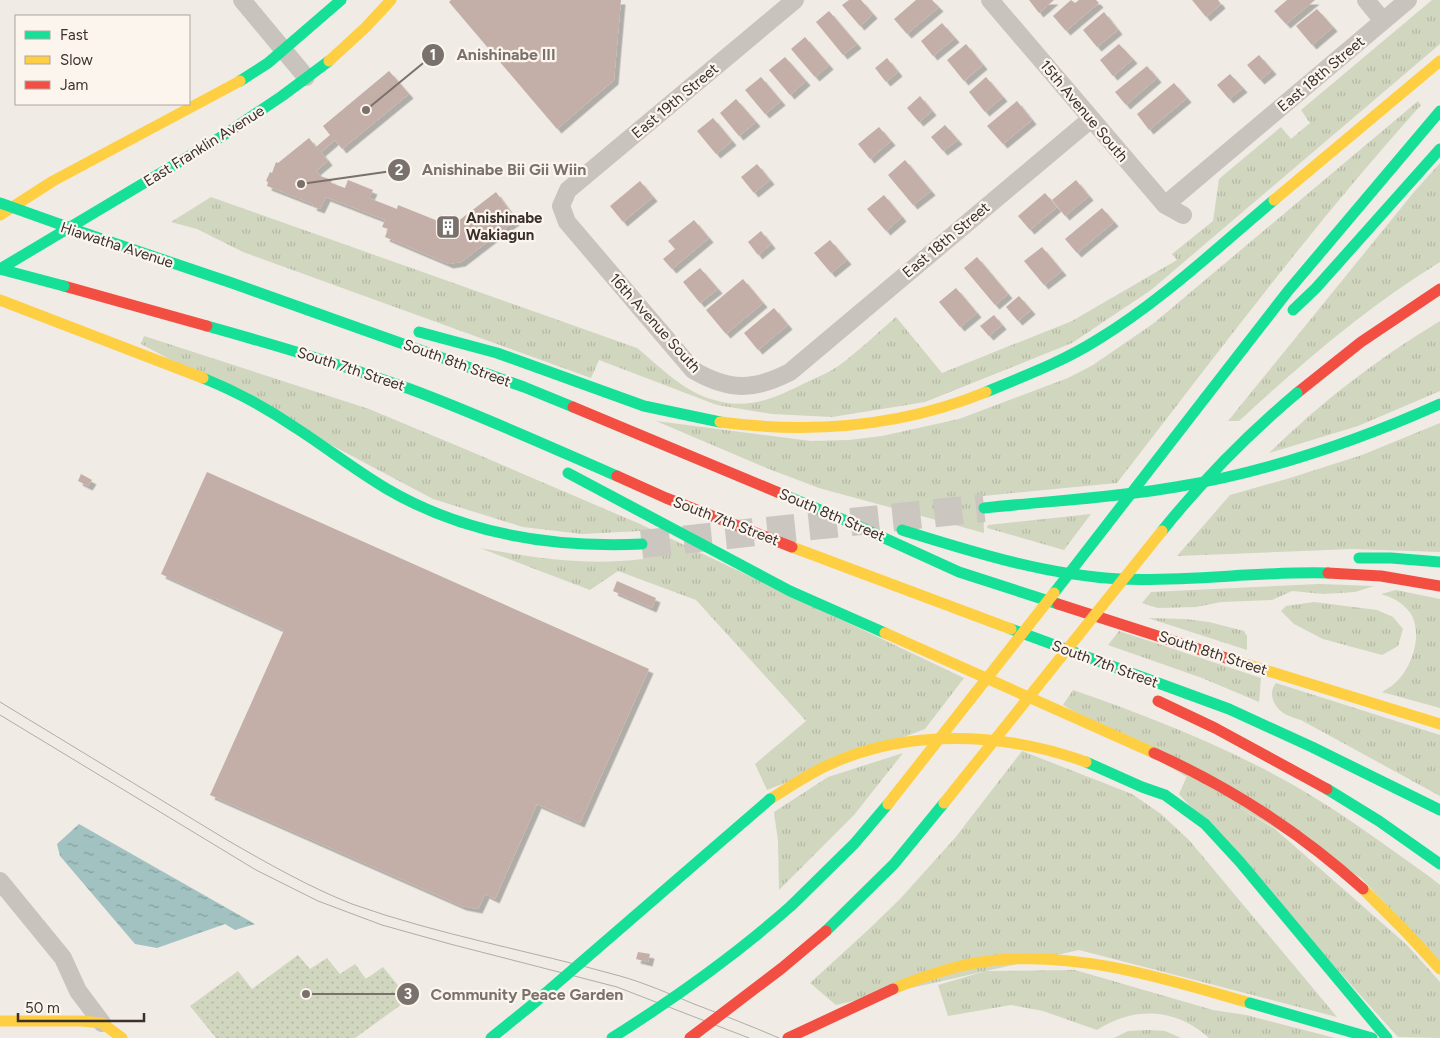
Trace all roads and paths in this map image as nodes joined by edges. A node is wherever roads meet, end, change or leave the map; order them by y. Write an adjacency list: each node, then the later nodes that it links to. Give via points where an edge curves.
1 (242, 0): 9 (street)
2 (341, 0): 9 (main road)
3 (391, 0): 11 (main road, East Franklin Avenue, via 373,22)
4 (795, 0): 17 (street, East 19th Street, via 568,190)
5 (990, 0): 13 (street, 15th Avenue South)
6 (1366, 0): 8 (street)
7 (1408, 0): 8 (street, East 18th Street)
8 (1384, 21): 16 (street, East 18th Street)
9 (284, 49): 11 (street); 18 (main road, via 249,76)
10 (1440, 61): 27 (main road, via 1156,298 1098,340 1012,382 917,415 842,427 790,429 735,425 644,406 497,353)
11 (306, 77): 21 (main road, East Franklin Avenue, via 234,130)
12 (1440, 111): 31 (main road, via 1288,291)
13 (1091, 119): 16 (street, 15th Avenue South); 29 (street, East 18th Street)
14 (1440, 149): 25 (main road)
15 (0, 203): 20 (main road, bridge)
16 (1165, 205): 19 (street, 15th Avenue South)
17 (561, 206): 29 (street, 16th Avenue South, via 567,222 693,370 710,380 732,386 752,386 771,382)
18 (0, 213): 20 (main road, Hiawatha Avenue, bridge)
19 (1183, 215)
20 (90, 235): 22 (main road, Hiawatha Avenue)
21 (0, 269): 30 (main road, South 7th Street, bridge, via 322,359)
22 (232, 283): 26 (main road); 35 (main road, South 8th Street, via 524,387)
23 (1440, 289): 59 (main road, bridge, via 1361,342 1296,393 1233,450 1186,501 894,864 826,931)
24 (0, 300): 37 (main road, via 216,383 295,427 382,486 442,515 532,539 581,545)
25 (1288, 315)
26 (365, 318)
27 (412, 330)
28 (1267, 336): 31 (main road)
29 (803, 361)
30 (412, 390): 33 (main road); 42 (main road, South 7th Street, via 666,498)
31 (1205, 398): 58 (main road, bridge, via 963,710 854,844 756,938 709,974)
32 (1440, 404): 36 (main road, via 1343,443 1202,482 1150,491)
33 (509, 441)
34 (562, 469): 52 (main road, via 790,591 1163,757 1235,795 1291,832 1348,876)
35 (781, 493): 41 (main road, via 1048,571 1145,579); 46 (main road, South 8th Street, via 959,572)
36 (984, 508)
37 (642, 544)
38 (1347, 558): 40 (main road)
39 (1330, 562): 41 (main road)
40 (1440, 562)
41 (1305, 572): 43 (main road, via 1387,577)
42 (882, 582): 44 (main road); 48 (main road, South 7th Street, via 1229,709)
43 (1440, 586)
44 (1068, 664)
45 (1145, 696): 50 (main road, via 1201,721 1290,769 1369,815)
46 (1440, 724)
47 (1142, 787): 49 (main road); 57 (main road, bridge, via 1065,754 997,740 908,740 826,766 770,799); 63 (main road, via 1165,795 1221,840)
48 (1440, 810)
49 (1179, 821)
50 (1440, 864)
51 (0, 880): 55 (street, via 63,958 78,991)
52 (1440, 969)
53 (1345, 1016): 61 (main road)
54 (0, 1021): 55 (main road)
55 (102, 1023): 56 (main road)
56 (122, 1038)
57 (491, 1038)
58 (612, 1038)
59 (690, 1038)
60 (788, 1038): 62 (main road, bridge, via 915,980 984,961 1042,958 1081,960 1138,971)
61 (1364, 1038)
62 (1372, 1038)
63 (1386, 1038)

